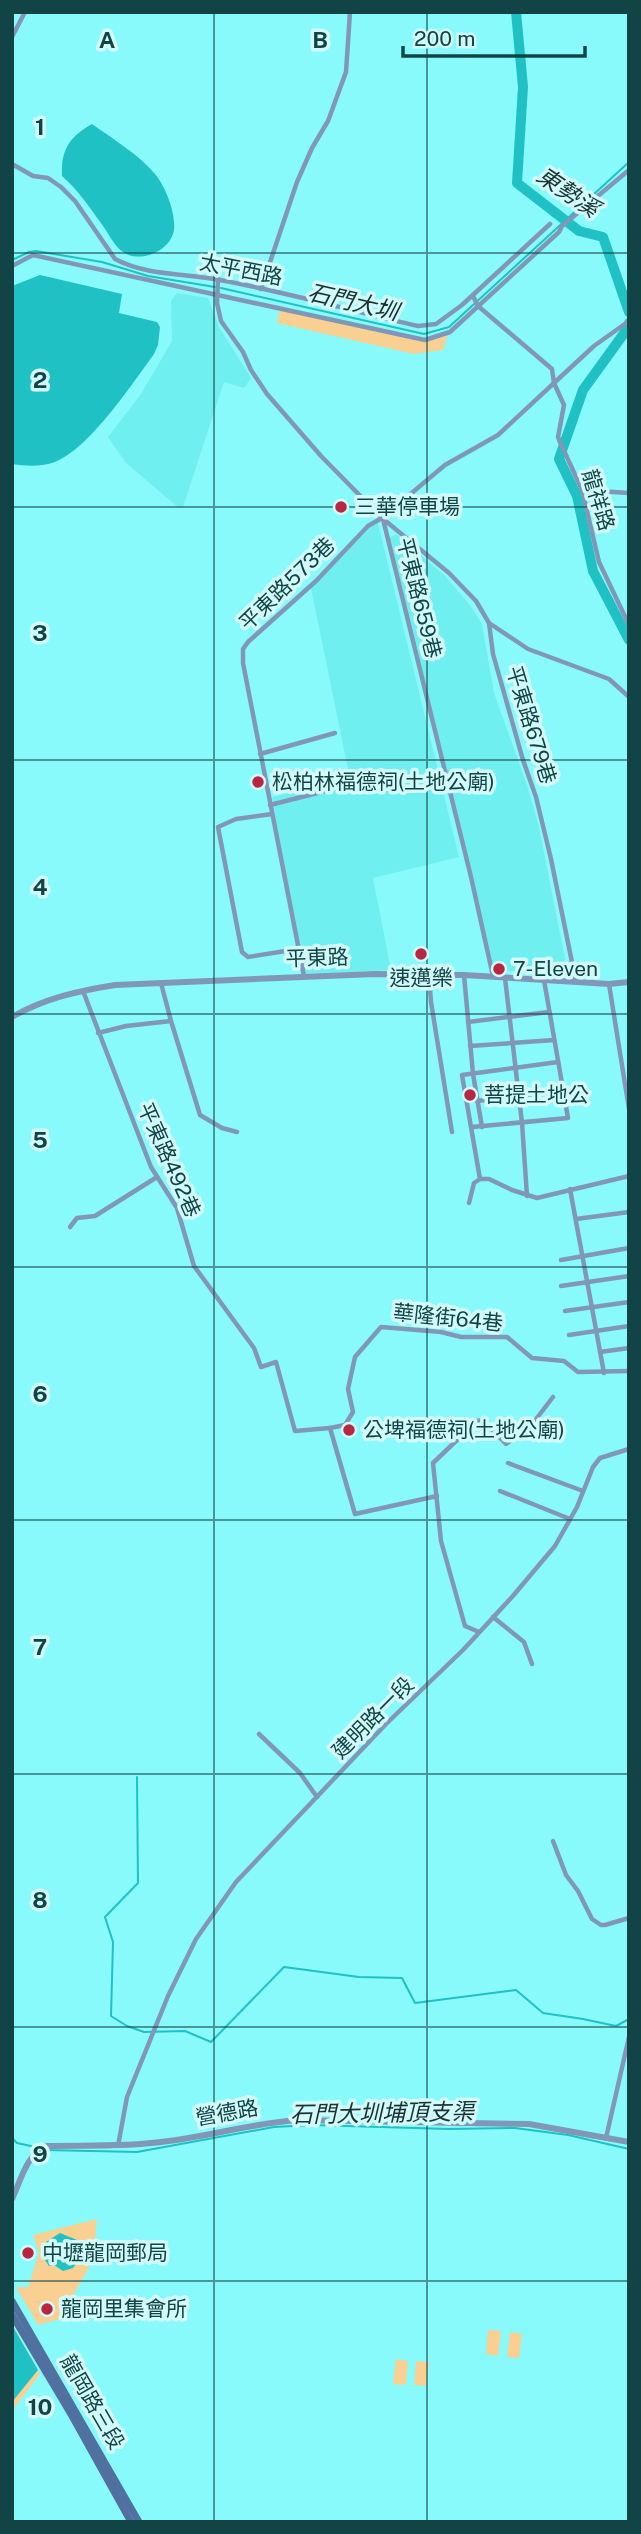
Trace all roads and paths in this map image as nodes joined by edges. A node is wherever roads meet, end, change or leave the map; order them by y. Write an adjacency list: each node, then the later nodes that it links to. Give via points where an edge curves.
1 (24, 12): 3 (street)
2 (350, 12): 9 (street, via 346,72 288,206)
3 (12, 37)
4 (12, 164): 8 (street, 太平西路, via 61,187 115,259 144,270)
5 (629, 170): 12 (street)
6 (550, 224): 11 (street, 太平西路)
7 (12, 266): 10 (street, via 33,255)
8 (218, 281): 9 (street, 太平西路); 10 (street, 平東路659巷)
9 (261, 289): 11 (street, 太平西路, via 418,326 436,324)
10 (217, 293): 12 (street, via 425,340 450,332); 17 (street, 平東路659巷, via 221,321 267,394 321,457)
11 (472, 296): 12 (street, 龍祥路)
12 (478, 306): 14 (street, 龍祥路, via 552,369)
13 (628, 322): 14 (street, via 594,345)
14 (554, 383): 15 (street, 龍祥路, via 564,405 558,437); 17 (street, via 498,435 445,465)
15 (582, 490): 16 (street); 19 (street, 龍祥路, via 599,562)
16 (629, 493)
17 (383, 518): 18 (street, 平東路679巷, via 449,573); 22 (street, 平東路573巷, via 369,526 243,649); 30 (street, 平東路659巷)
18 (489, 623): 20 (street, via 528,649 609,679); 33 (street, 平東路679巷, via 493,654 536,796)
19 (629, 625)
20 (629, 697)
21 (335, 733): 22 (street)
22 (260, 754): 24 (street, 平東路573巷)
23 (345, 786): 24 (street)
24 (270, 805): 25 (street, 平東路573巷)
25 (272, 814): 26 (street, 平東路573巷); 26 (street, via 218,827 242,952 248,957)
26 (298, 949): 29 (street, 平東路573巷)
27 (429, 974): 28 (street, 平東路); 29 (street, 平東路); 58 (street)
28 (464, 975): 30 (street, 平東路); 42 (street)
29 (304, 976): 35 (street, 平東路)
30 (493, 977): 31 (street, 平東路)
31 (505, 978): 32 (street, 平東路); 40 (street)
32 (544, 980): 33 (street, 平東路); 38 (street)
33 (576, 982): 36 (street, 平東路)
34 (629, 982): 36 (street, 平東路)
35 (162, 983): 37 (street, 平東路); 41 (street)
36 (609, 984): 53 (street)
37 (83, 990): 39 (street, 平東路, via 35,1004); 43 (street, 平東路492巷)
38 (549, 1012): 40 (street); 44 (street)
39 (12, 1017)
40 (509, 1017): 42 (street); 45 (street)
41 (171, 1021): 43 (street); 57 (street, via 200,1115)
42 (468, 1022): 46 (street)
43 (98, 1033): 60 (street, 平東路492巷)
44 (554, 1040): 45 (street); 47 (street)
45 (512, 1043): 46 (street); 48 (street)
46 (470, 1046): 49 (street)
47 (558, 1062): 48 (street); 50 (street)
48 (515, 1068): 49 (street); 51 (street)
49 (472, 1074): 52 (street); 56 (street, via 462,1075)
50 (563, 1090): 51 (street); 54 (street, via 568,1118)
51 (519, 1095): 52 (street); 54 (street)
52 (477, 1101): 55 (street)
53 (629, 1109)
54 (522, 1123): 55 (street); 63 (street)
55 (482, 1127): 56 (street)
56 (472, 1128): 61 (street)
57 (237, 1132)
58 (452, 1132)
59 (629, 1176): 62 (street)
60 (158, 1177): 67 (street); 85 (street, 平東路492巷, via 177,1208 194,1266 254,1348 261,1367 276,1362 295,1431)
61 (480, 1179): 63 (street); 64 (street, via 474,1183)
62 (570, 1189): 63 (street, via 537,1198); 66 (street)
63 (527, 1196)
64 (469, 1203)
65 (629, 1212): 66 (street)
66 (576, 1219): 69 (street)
67 (70, 1227)
68 (629, 1248): 69 (street)
69 (583, 1256): 70 (street); 72 (street)
70 (561, 1260)
71 (629, 1276): 72 (street)
72 (587, 1282): 73 (street); 75 (street)
73 (561, 1286)
74 (629, 1302): 75 (street)
75 (592, 1307): 76 (street); 78 (street)
76 (565, 1311)
77 (629, 1326): 78 (street)
78 (598, 1331): 79 (street); 81 (street)
79 (569, 1335)
80 (629, 1348): 81 (street)
81 (600, 1352): 83 (street)
82 (629, 1371): 83 (street, 華隆街64巷)
83 (604, 1373): 85 (street, 華隆街64巷, via 578,1372 564,1361 532,1358 507,1337 381,1327 355,1357 348,1389 353,1412 345,1425)
84 (553, 1397): 90 (street, via 530,1427 506,1444 483,1420 477,1421 433,1463)
85 (330, 1428): 90 (street, via 355,1514)
86 (629, 1449): 89 (street, 建明路一段, via 600,1458)
87 (508, 1463): 89 (street)
88 (500, 1491): 91 (street)
89 (583, 1491): 91 (street, 建明路一段)
90 (437, 1496): 93 (street, via 441,1541 465,1626)
91 (570, 1519): 92 (street, 建明路一段, via 555,1546)
92 (493, 1617): 93 (street, 建明路一段); 94 (street, via 524,1642)
93 (479, 1632): 96 (street, 建明路一段)
94 (532, 1664)
95 (259, 1734): 96 (street, via 300,1773)
96 (317, 1797): 102 (street, 建明路一段, via 236,1882 196,1939 127,2097)
97 (553, 1841): 98 (street, via 566,1875 592,1919 605,1925)
98 (629, 1918)
99 (629, 2037): 100 (street)
100 (606, 2138): 101 (street, 營德路); 102 (street, 營德路, via 529,2124 325,2119 259,2123)
101 (629, 2142)
102 (118, 2146): 103 (street, 營德路, via 40,2148 31,2157)
103 (12, 2199)
104 (12, 2301): 107 (main road, 龍岡路三段)
105 (12, 2315): 106 (main road, 龍岡路三段)
106 (131, 2522)
107 (139, 2522)

